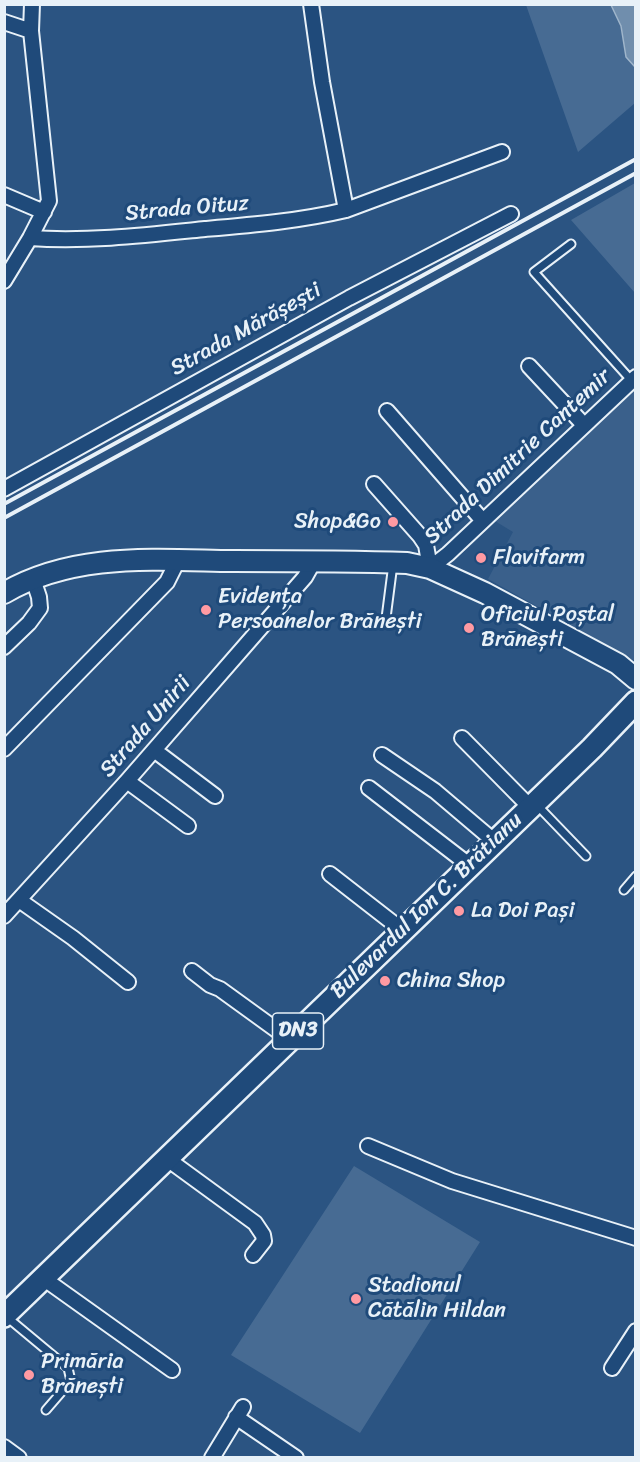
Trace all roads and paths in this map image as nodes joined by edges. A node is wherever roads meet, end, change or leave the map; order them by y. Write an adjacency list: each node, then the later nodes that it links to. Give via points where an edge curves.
1 (32, 4): 4 (street)
2 (311, 4): 7 (street)
3 (4, 22): 4 (street)
4 (31, 31): 8 (street, via 49,201)
5 (502, 152): 7 (street, Strada Oituz)
6 (4, 195): 8 (street)
7 (346, 210): 10 (street, Strada Oituz, via 288,221 179,232 66,240)
8 (44, 212): 10 (street)
9 (511, 214): 18 (street, Strada Mărășești, via 328,309)
10 (30, 238): 12 (street)
11 (571, 244): 14 (lane, via 534,272)
12 (4, 281)
13 (529, 366): 16 (street)
14 (633, 378): 16 (street, Strada Dimitrie Cantemir)
15 (387, 411): 19 (street)
16 (584, 424): 19 (street, Strada Dimitrie Cantemir)
17 (374, 484): 23 (street, via 420,536 426,545)
18 (4, 489)
19 (483, 521): 23 (street, Strada Dimitrie Cantemir)
20 (178, 560): 21 (main road); 24 (main road, via 84,564); 33 (street, via 167,582)
21 (314, 561): 22 (main road); 34 (street, Strada Unirii, via 305,577)
22 (394, 563): 23 (main road); 26 (lane)
23 (430, 568): 28 (main road, via 542,622 618,664)
24 (33, 579): 25 (main road); 27 (street, via 40,608)
25 (4, 593)
26 (386, 618)
27 (4, 647)
28 (636, 679)
29 (636, 702): 32 (main road, Bulevardul Ion C. Brătianu / DN3)
30 (636, 722): 32 (main road, Bulevardul Ion C. Brătianu / DN3)
31 (462, 738): 39 (street)
32 (592, 748): 39 (main road, Bulevardul Ion C. Brătianu / DN3)
33 (4, 749)
34 (154, 750): 36 (street, Strada Unirii); 38 (street)
35 (382, 755): 41 (street, via 435,791)
36 (127, 781): 40 (street); 47 (street, Strada Unirii)
37 (369, 788): 43 (street)
38 (215, 796)
39 (532, 804): 41 (main road, Bulevardul Ion C. Brătianu / DN3); 42 (lane)
40 (188, 826)
41 (494, 841): 43 (main road, Bulevardul Ion C. Brătianu / DN3)
42 (586, 856)
43 (469, 865): 49 (main road, Bulevardul Ion C. Brătianu / DN3)
44 (330, 874): 49 (street)
45 (636, 876): 46 (lane)
46 (624, 890)
47 (19, 900): 48 (street, Strada Unirii); 51 (street)
48 (4, 916)
49 (402, 930): 52 (main road, Bulevardul Ion C. Brătianu / DN3)
50 (192, 971): 52 (street)
51 (128, 982)
52 (289, 1039): 54 (main road, Bulevardul Ion C. Brătianu / DN3)
53 (368, 1146): 55 (street, via 452,1181)
54 (166, 1158): 56 (street, via 255,1223 264,1241); 57 (main road, Bulevardul Ion C. Brătianu / DN3)
55 (636, 1238)
56 (253, 1255)
57 (43, 1278): 58 (main road, Bulevardul Ion C. Brătianu / DN3); 61 (street)
58 (6, 1311): 62 (lane, via 68,1368 71,1381)
59 (636, 1331): 60 (street)
60 (612, 1368)
61 (172, 1370)
62 (46, 1410)
63 (4, 1447): 65 (street)
64 (214, 1457): 66 (street, via 239,1412)
65 (19, 1458)
66 (296, 1458)

